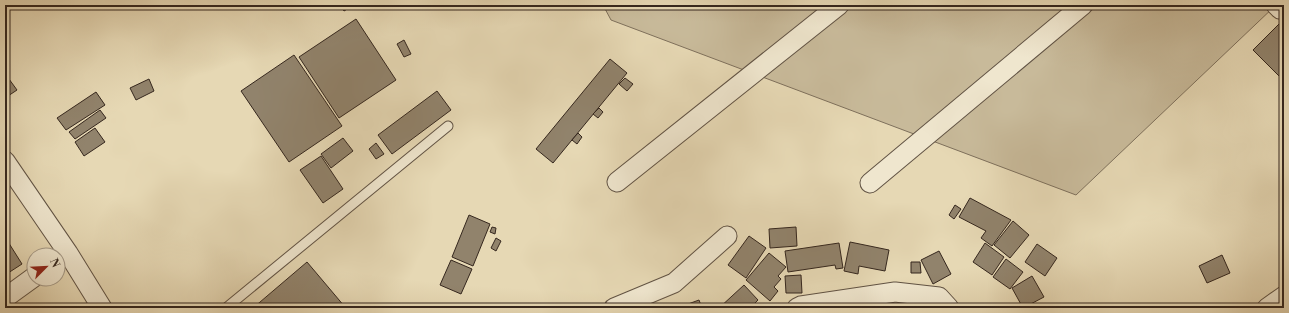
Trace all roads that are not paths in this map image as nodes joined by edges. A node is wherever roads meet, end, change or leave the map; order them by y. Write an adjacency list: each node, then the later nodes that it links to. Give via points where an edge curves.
1 (839, 5): 7 (street)
2 (1083, 5): 8 (street)
3 (1276, 5): 4 (street, via 1280,9)
4 (1284, 7)
5 (448, 126): 16 (lane)
6 (5, 160): 10 (street)
7 (617, 182)
8 (870, 183)
9 (727, 236): 17 (street, via 674,283)
10 (57, 247)
11 (66, 261): 15 (street)
12 (26, 283): 14 (street)
13 (1284, 296): 20 (street)
14 (5, 298)
15 (102, 308)
16 (226, 308)
17 (614, 308)
18 (797, 308): 19 (street, via 895,292 939,297)
19 (949, 308)
20 (1267, 308)

